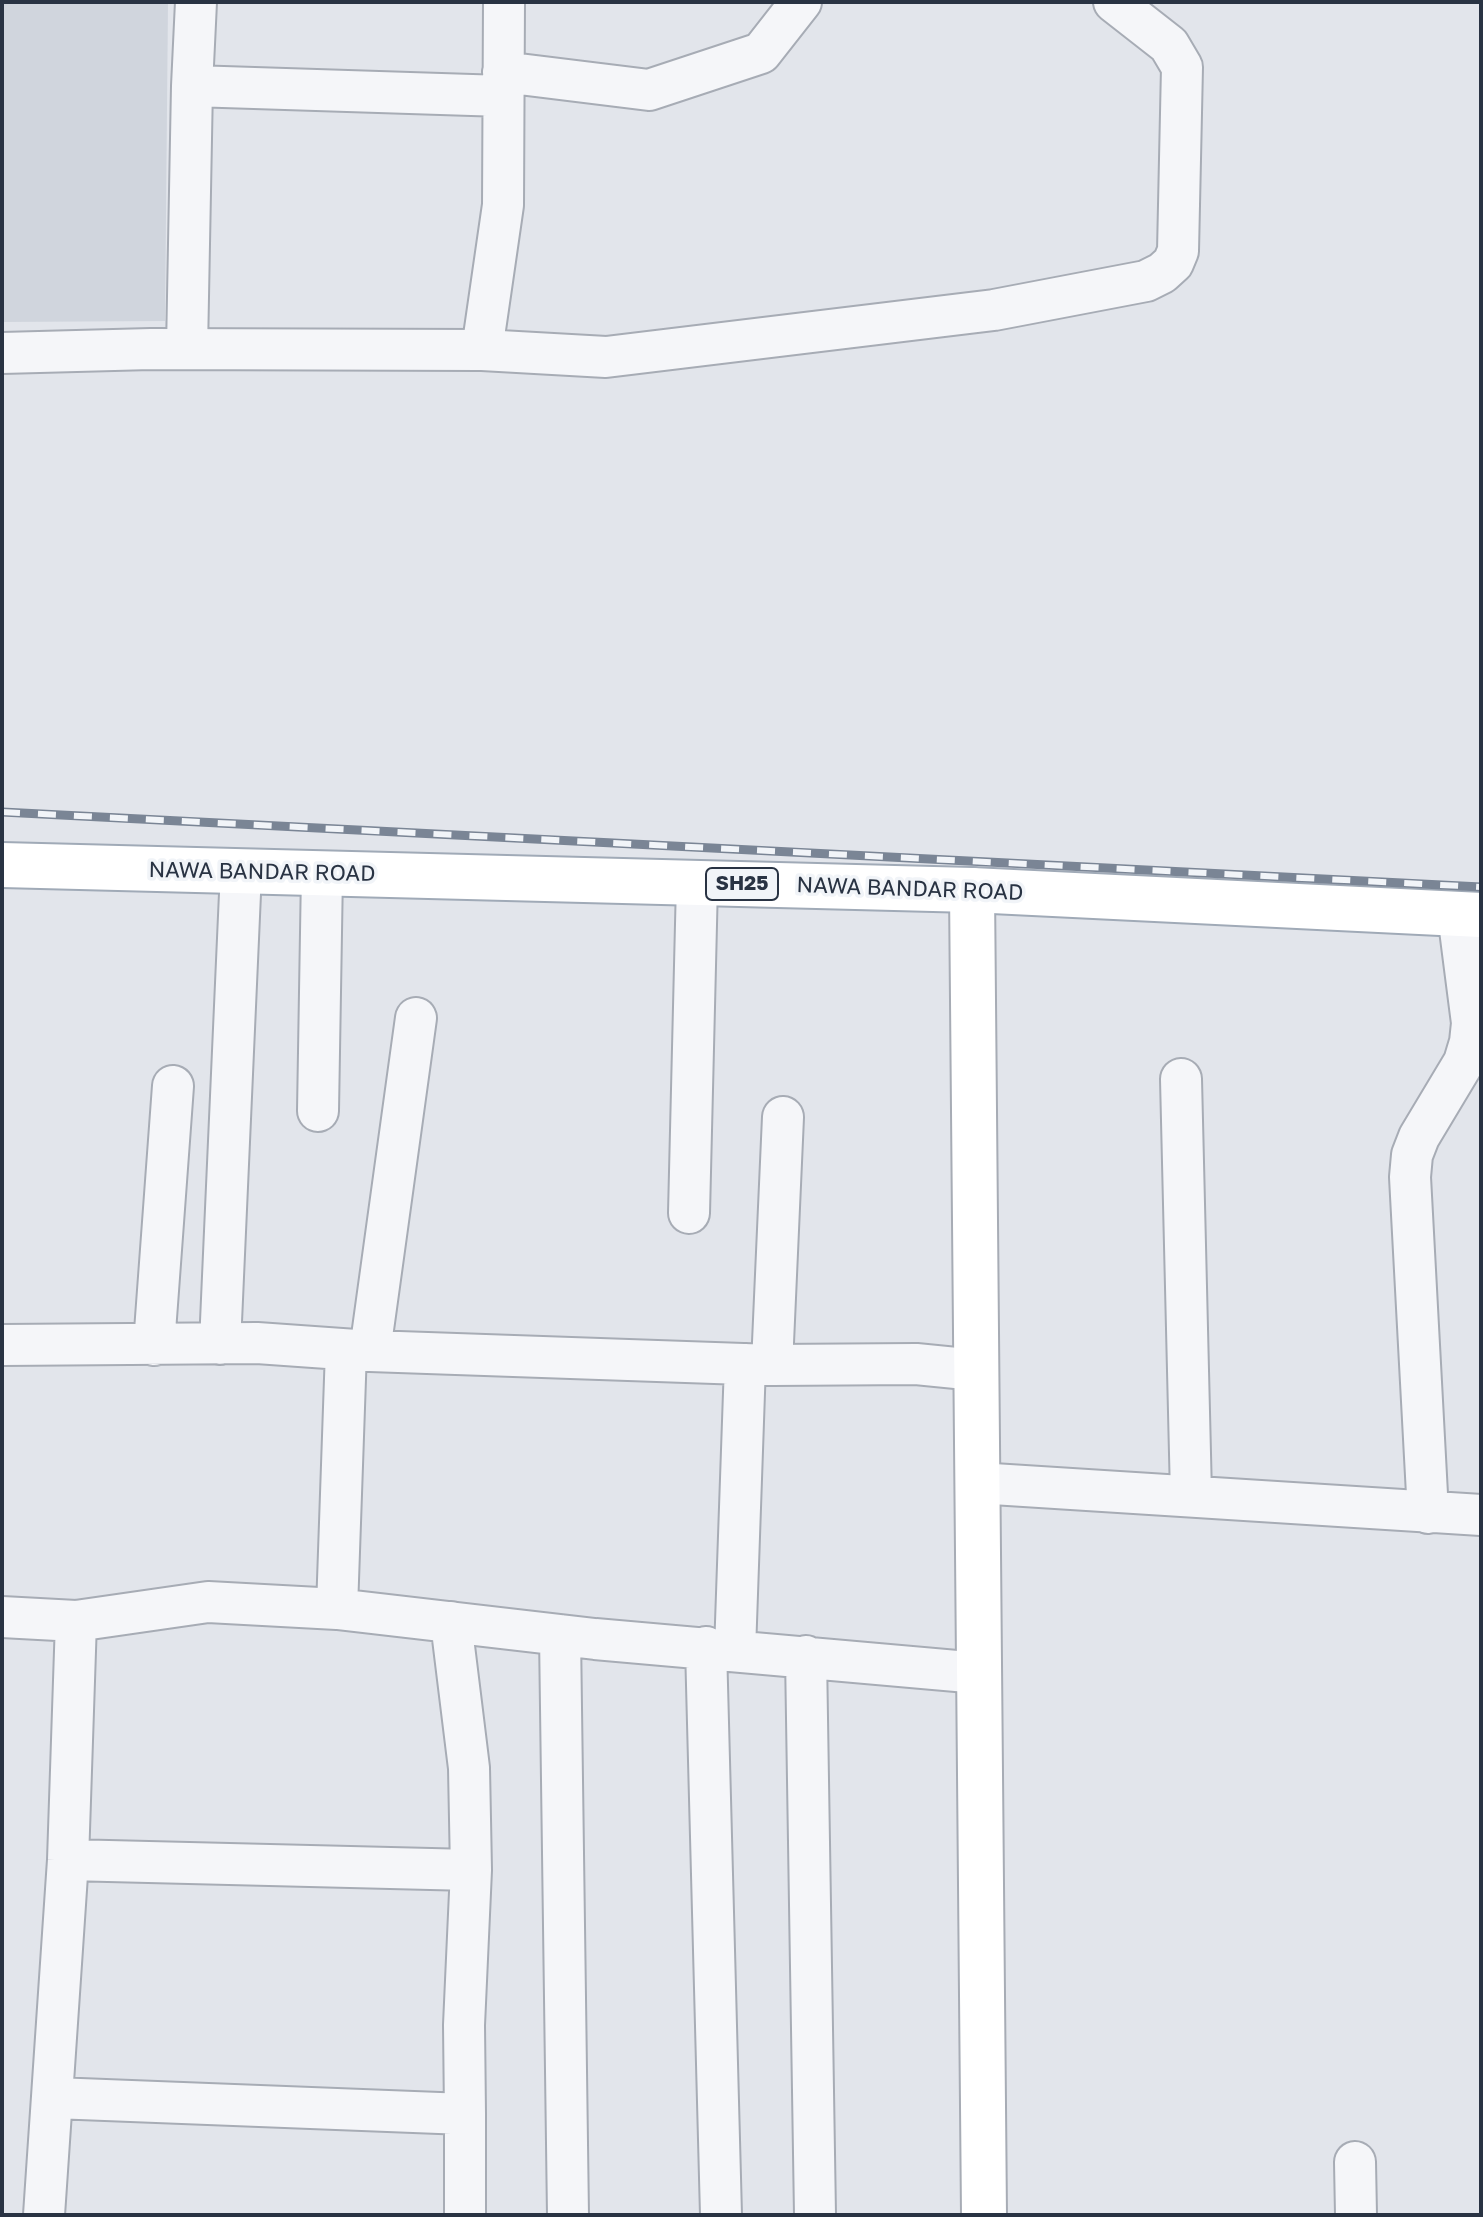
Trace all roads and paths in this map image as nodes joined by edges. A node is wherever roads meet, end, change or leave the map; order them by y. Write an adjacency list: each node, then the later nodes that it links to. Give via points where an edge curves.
1 (196, 2): 6 (street)
2 (504, 2): 5 (street)
3 (801, 2): 5 (street, via 761,53 649,90)
4 (1114, 2): 8 (street, via 1169,45 1182,67 1178,251 1162,273 1146,281 994,310 606,357)
5 (503, 84): 6 (street); 8 (street, via 503,205)
6 (192, 86): 7 (street)
7 (187, 349): 8 (street); 9 (street)
8 (482, 350)
9 (2, 353)
10 (2, 865): 11 (main road, NAWA BANDAR ROAD / SH25)
11 (241, 871): 12 (main road, NAWA BANDAR ROAD / SH25); 22 (street)
12 (322, 873): 13 (main road, NAWA BANDAR ROAD / SH25); 19 (street)
13 (697, 883): 14 (main road, NAWA BANDAR ROAD / SH25); 21 (street)
14 (972, 890): 15 (main road, NAWA BANDAR ROAD / SH25); 27 (main road)
15 (1470, 915): 30 (street, via 1470,1042 1464,1062 1419,1137 1410,1177)
16 (416, 1018): 25 (street)
17 (1181, 1079): 29 (street)
18 (173, 1086): 24 (street)
19 (318, 1111)
20 (783, 1117): 26 (street)
21 (689, 1213)
22 (220, 1344): 24 (street); 25 (street)
23 (2, 1345): 24 (street)
24 (154, 1345)
25 (358, 1351): 26 (street); 32 (street)
26 (758, 1365): 27 (street, via 916,1364); 37 (street)
27 (976, 1370): 28 (main road)
28 (977, 1483): 29 (street); 39 (main road)
29 (1191, 1495): 30 (street)
30 (1428, 1513): 31 (street)
31 (1481, 1515)
32 (337, 1609): 34 (street, via 208,1602); 35 (street)
33 (2, 1617): 34 (street)
34 (76, 1621): 40 (street)
35 (451, 1622): 36 (street); 41 (street, via 469,1768)
36 (560, 1635): 37 (street); 47 (street)
37 (721, 1649): 38 (street); 48 (street)
38 (806, 1656): 39 (street); 49 (street)
39 (979, 1673): 50 (main road)
40 (68, 1860): 41 (street); 42 (street)
41 (471, 1870): 43 (street)
42 (54, 2098): 43 (street); 45 (street)
43 (465, 2114): 46 (street)
44 (1355, 2162): 51 (street)
45 (44, 2215)
46 (465, 2215)
47 (568, 2215)
48 (721, 2215)
49 (815, 2215)
50 (984, 2215)
51 (1356, 2215)

